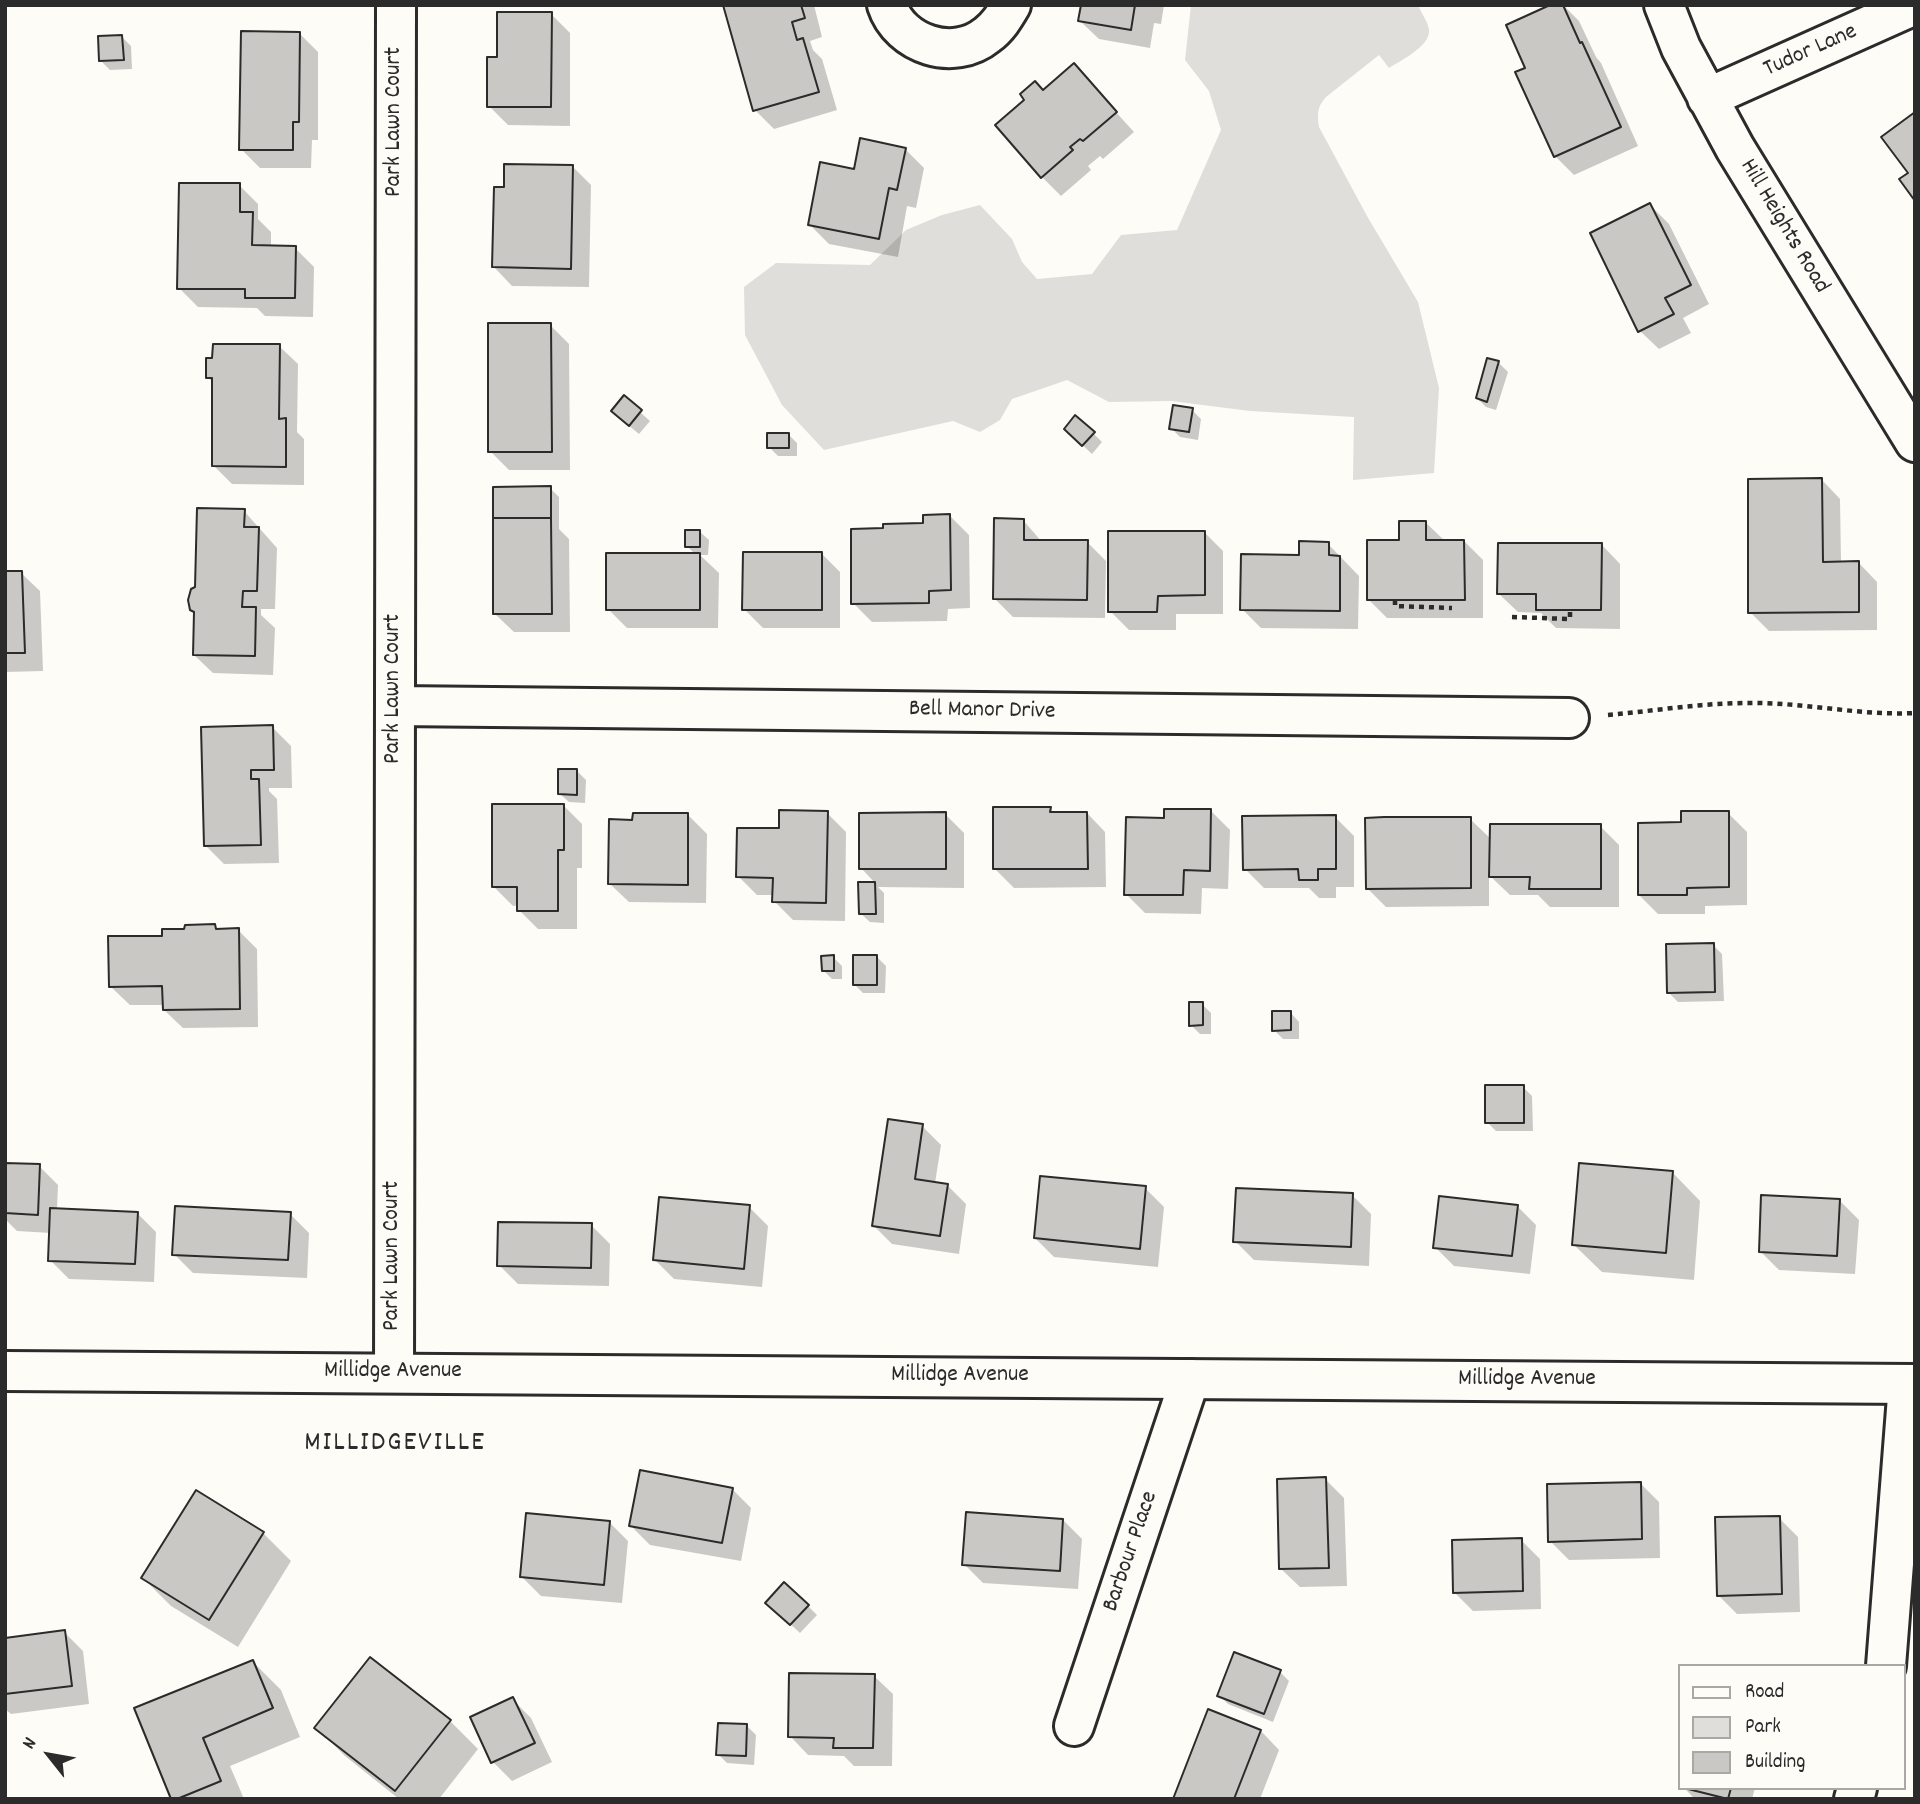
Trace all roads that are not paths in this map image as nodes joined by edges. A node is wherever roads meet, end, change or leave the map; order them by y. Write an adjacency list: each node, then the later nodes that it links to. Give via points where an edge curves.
1 (396, 5): 8 (street, Park Lawn Court)
2 (887, 5): 3 (street, via 904,31 922,43 944,48 965,47 985,37)
3 (1011, 5)
4 (1664, 5): 6 (street, Hill Heights Road)
5 (1915, 5): 6 (street, Tudor Lane)
6 (1707, 98): 7 (street, Hill Heights Road)
7 (1915, 442)
8 (395, 706): 9 (street, Bell Manor Drive); 11 (street, Park Lawn Court)
9 (1569, 718)
10 (5, 1371): 11 (street, Millidge Avenue)
11 (394, 1373): 12 (street, Millidge Avenue)
12 (1190, 1379): 13 (street, Millidge Avenue); 15 (street, Barbour Place)
13 (1912, 1384): 14 (street)
14 (1886, 1664)
15 (1074, 1726)

